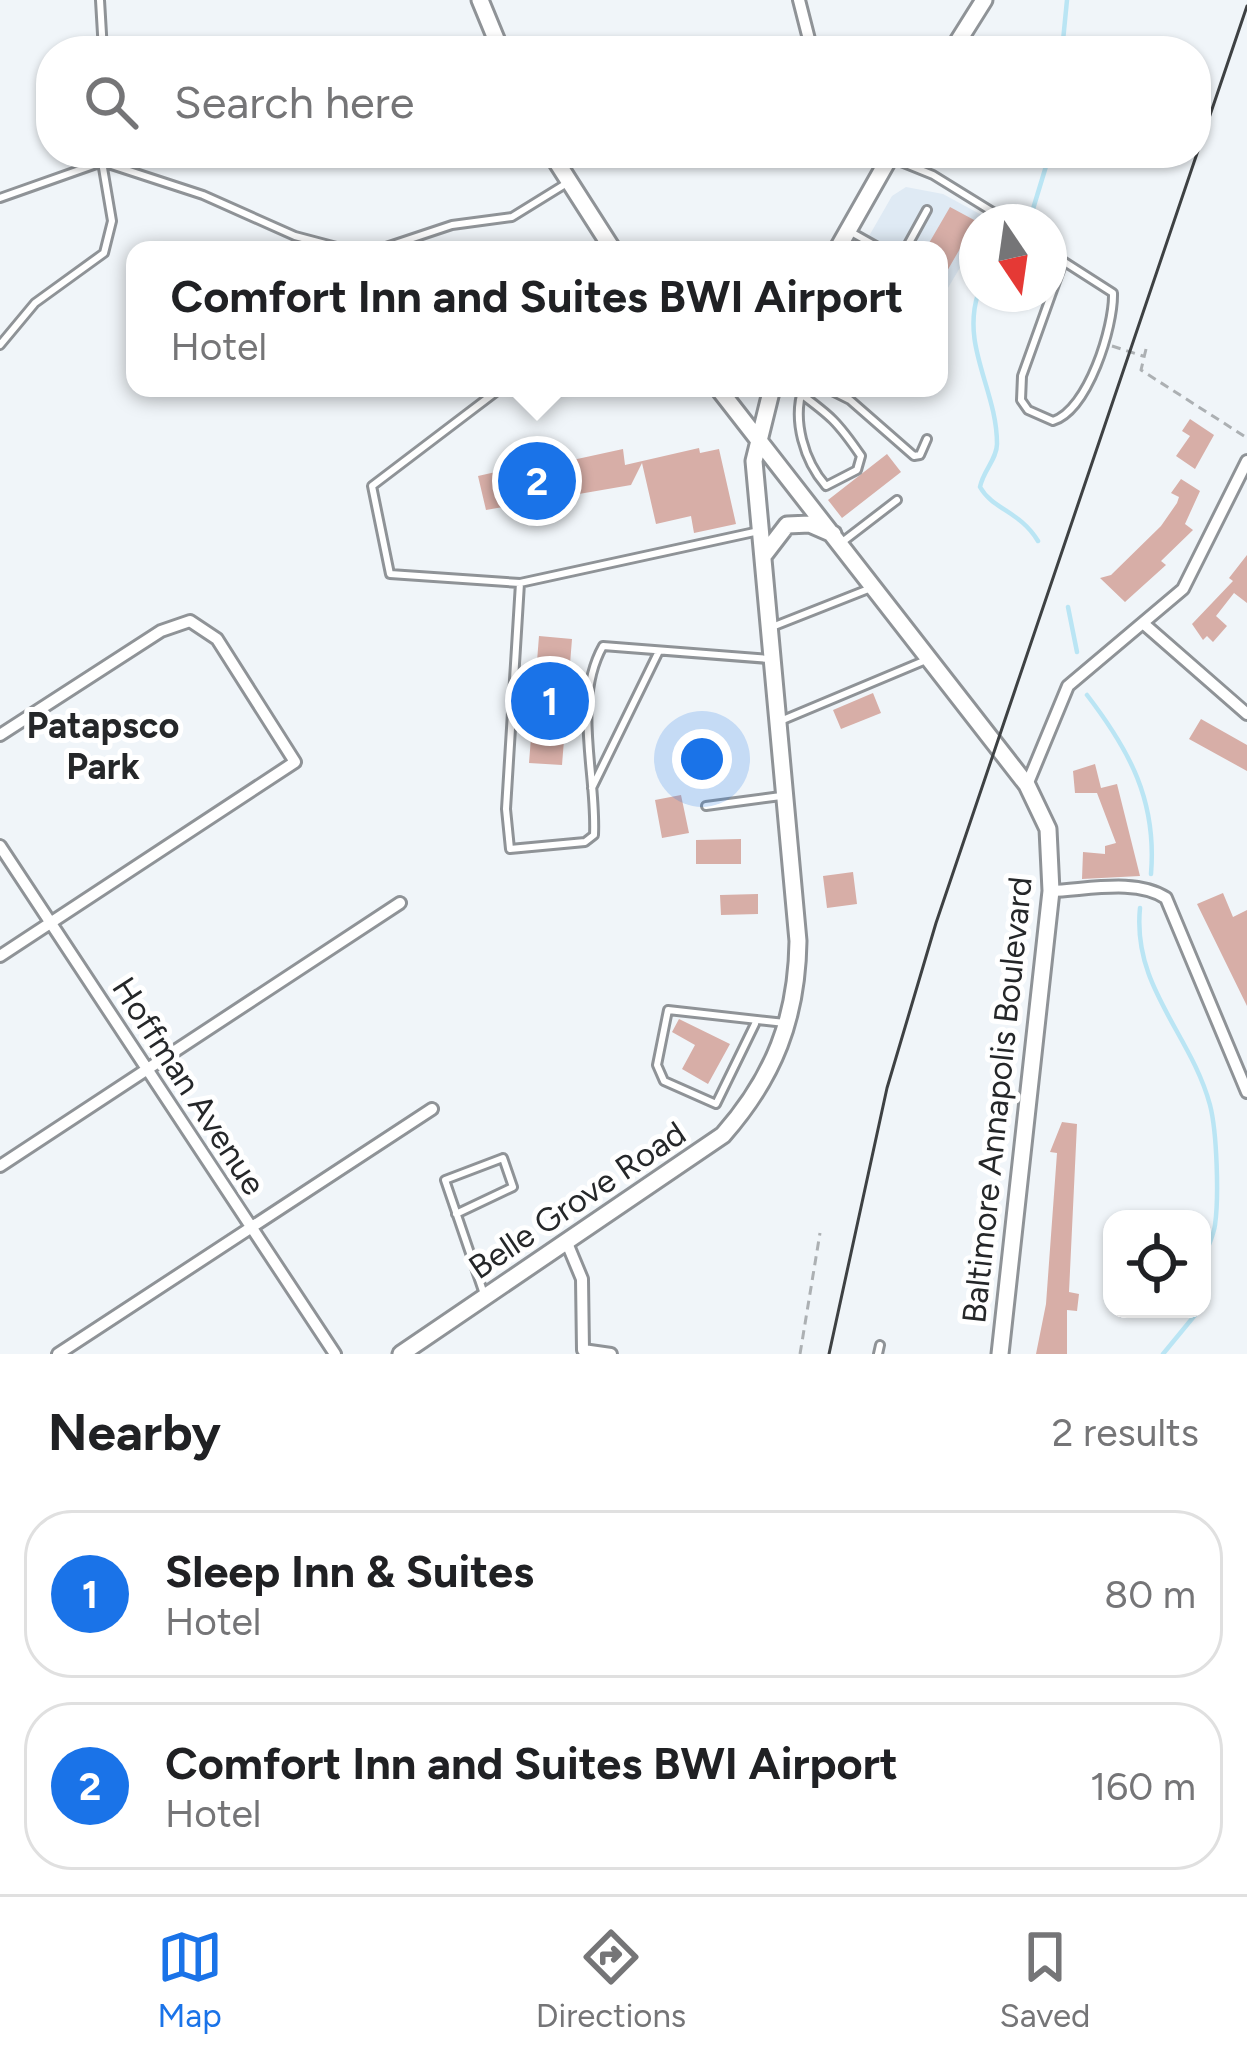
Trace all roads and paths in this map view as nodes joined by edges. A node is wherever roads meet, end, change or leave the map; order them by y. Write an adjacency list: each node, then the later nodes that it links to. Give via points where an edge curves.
1 (100, 0): 5 (lane)
2 (480, 0): 6 (main road)
3 (799, 0): 7 (street)
4 (984, 0): 8 (main road)
5 (102, 36)
6 (495, 36)
7 (808, 36)
8 (961, 36)
9 (76, 168): 16 (lane)
10 (104, 168): 28 (lane, via 112,221 104,253 35,303)
11 (129, 168): 20 (lane)
12 (558, 168): 15 (main road)
13 (881, 168): 19 (main road)
14 (918, 168): 17 (lane)
15 (567, 183): 21 (lane, via 512,217 452,224); 22 (main road)
16 (0, 198)
17 (980, 204)
18 (927, 210): 25 (lane)
19 (848, 230): 23 (main road); 24 (lane)
20 (314, 241)
21 (403, 241)
22 (608, 241)
23 (842, 241)
24 (867, 241)
25 (909, 241)
26 (1063, 262): 26 (lane, via 1020,389 1028,410 1053,421 1073,408 1114,311 1105,285)
27 (1106, 343): 30 (path)
28 (0, 345)
29 (1146, 349): 30 (path)
30 (1144, 356): 38 (path, via 1142,370)
31 (489, 397): 47 (lane, via 373,486 390,574)
32 (725, 397): 37 (main road, Baltimore Annapolis Boulevard)
33 (769, 397): 37 (main road)
34 (799, 397): 41 (lane, via 802,441)
35 (809, 397): 41 (lane, via 835,415 861,456 857,470)
36 (844, 397): 39 (lane, via 914,456)
37 (756, 435): 43 (main road, Baltimore Annapolis Boulevard); 44 (main road, Belle Grove Road)
38 (1244, 436)
39 (927, 439)
40 (1247, 461): 49 (street, via 1194,574)
41 (826, 486): 43 (lane)
42 (897, 500): 45 (lane)
43 (808, 501): 45 (main road, Baltimore Annapolis Boulevard)
44 (762, 530): 46 (main road, Belle Grove Road); 47 (lane)
45 (838, 539): 46 (main road, via 809,524 788,525); 48 (main road, Baltimore Annapolis Boulevard)
46 (764, 555): 50 (main road, Belle Grove Road)
47 (520, 583): 58 (lane, via 510,849 591,839)
48 (874, 587): 50 (lane); 52 (main road, Baltimore Annapolis Boulevard)
49 (1144, 624): 54 (street); 57 (street, via 1068,686)
50 (770, 628): 53 (main road, Belle Grove Road)
51 (658, 651): 53 (lane); 58 (lane); 58 (lane, via 603,646 592,665)
52 (929, 658): 55 (lane); 57 (main road, Baltimore Annapolis Boulevard)
53 (773, 660): 55 (main road, Belle Grove Road)
54 (1247, 714)
55 (778, 722): 59 (main road, Belle Grove Road)
56 (0, 735): 64 (street, via 161,631 190,621 217,639 295,763)
57 (1027, 785): 62 (main road, Baltimore Annapolis Boulevard, via 1048,829)
58 (591, 790)
59 (785, 795): 60 (lane); 66 (main road, Belle Grove Road, via 798,940)
60 (706, 806)
61 (0, 846): 64 (street, Hoffman Avenue)
62 (1051, 891): 69 (street, via 1132,888 1166,898); 82 (main road, Baltimore Annapolis Boulevard)
63 (400, 903): 68 (street)
64 (50, 923): 65 (street); 68 (street, Hoffman Avenue)
65 (0, 956)
66 (788, 1023): 67 (lane); 75 (main road, Belle Grove Road, via 769,1073 723,1136)
67 (755, 1024): 67 (lane, via 668,1010 657,1065 664,1081 716,1104)
68 (146, 1070): 71 (street); 73 (street, Hoffman Avenue)
69 (1247, 1092)
70 (432, 1109): 73 (street)
71 (0, 1166)
72 (456, 1214): 72 (lane, via 513,1187 503,1158 445,1180); 76 (lane)
73 (251, 1228): 77 (street); 78 (street, Hoffman Avenue)
74 (820, 1233): 81 (path)
75 (567, 1243): 76 (main road, Belle Grove Road); 80 (street, via 582,1280 583,1350)
76 (485, 1298): 79 (main road, Belle Grove Road)
77 (58, 1354)
78 (335, 1354)
79 (401, 1354)
80 (611, 1354)
81 (800, 1354)
82 (1000, 1354)

